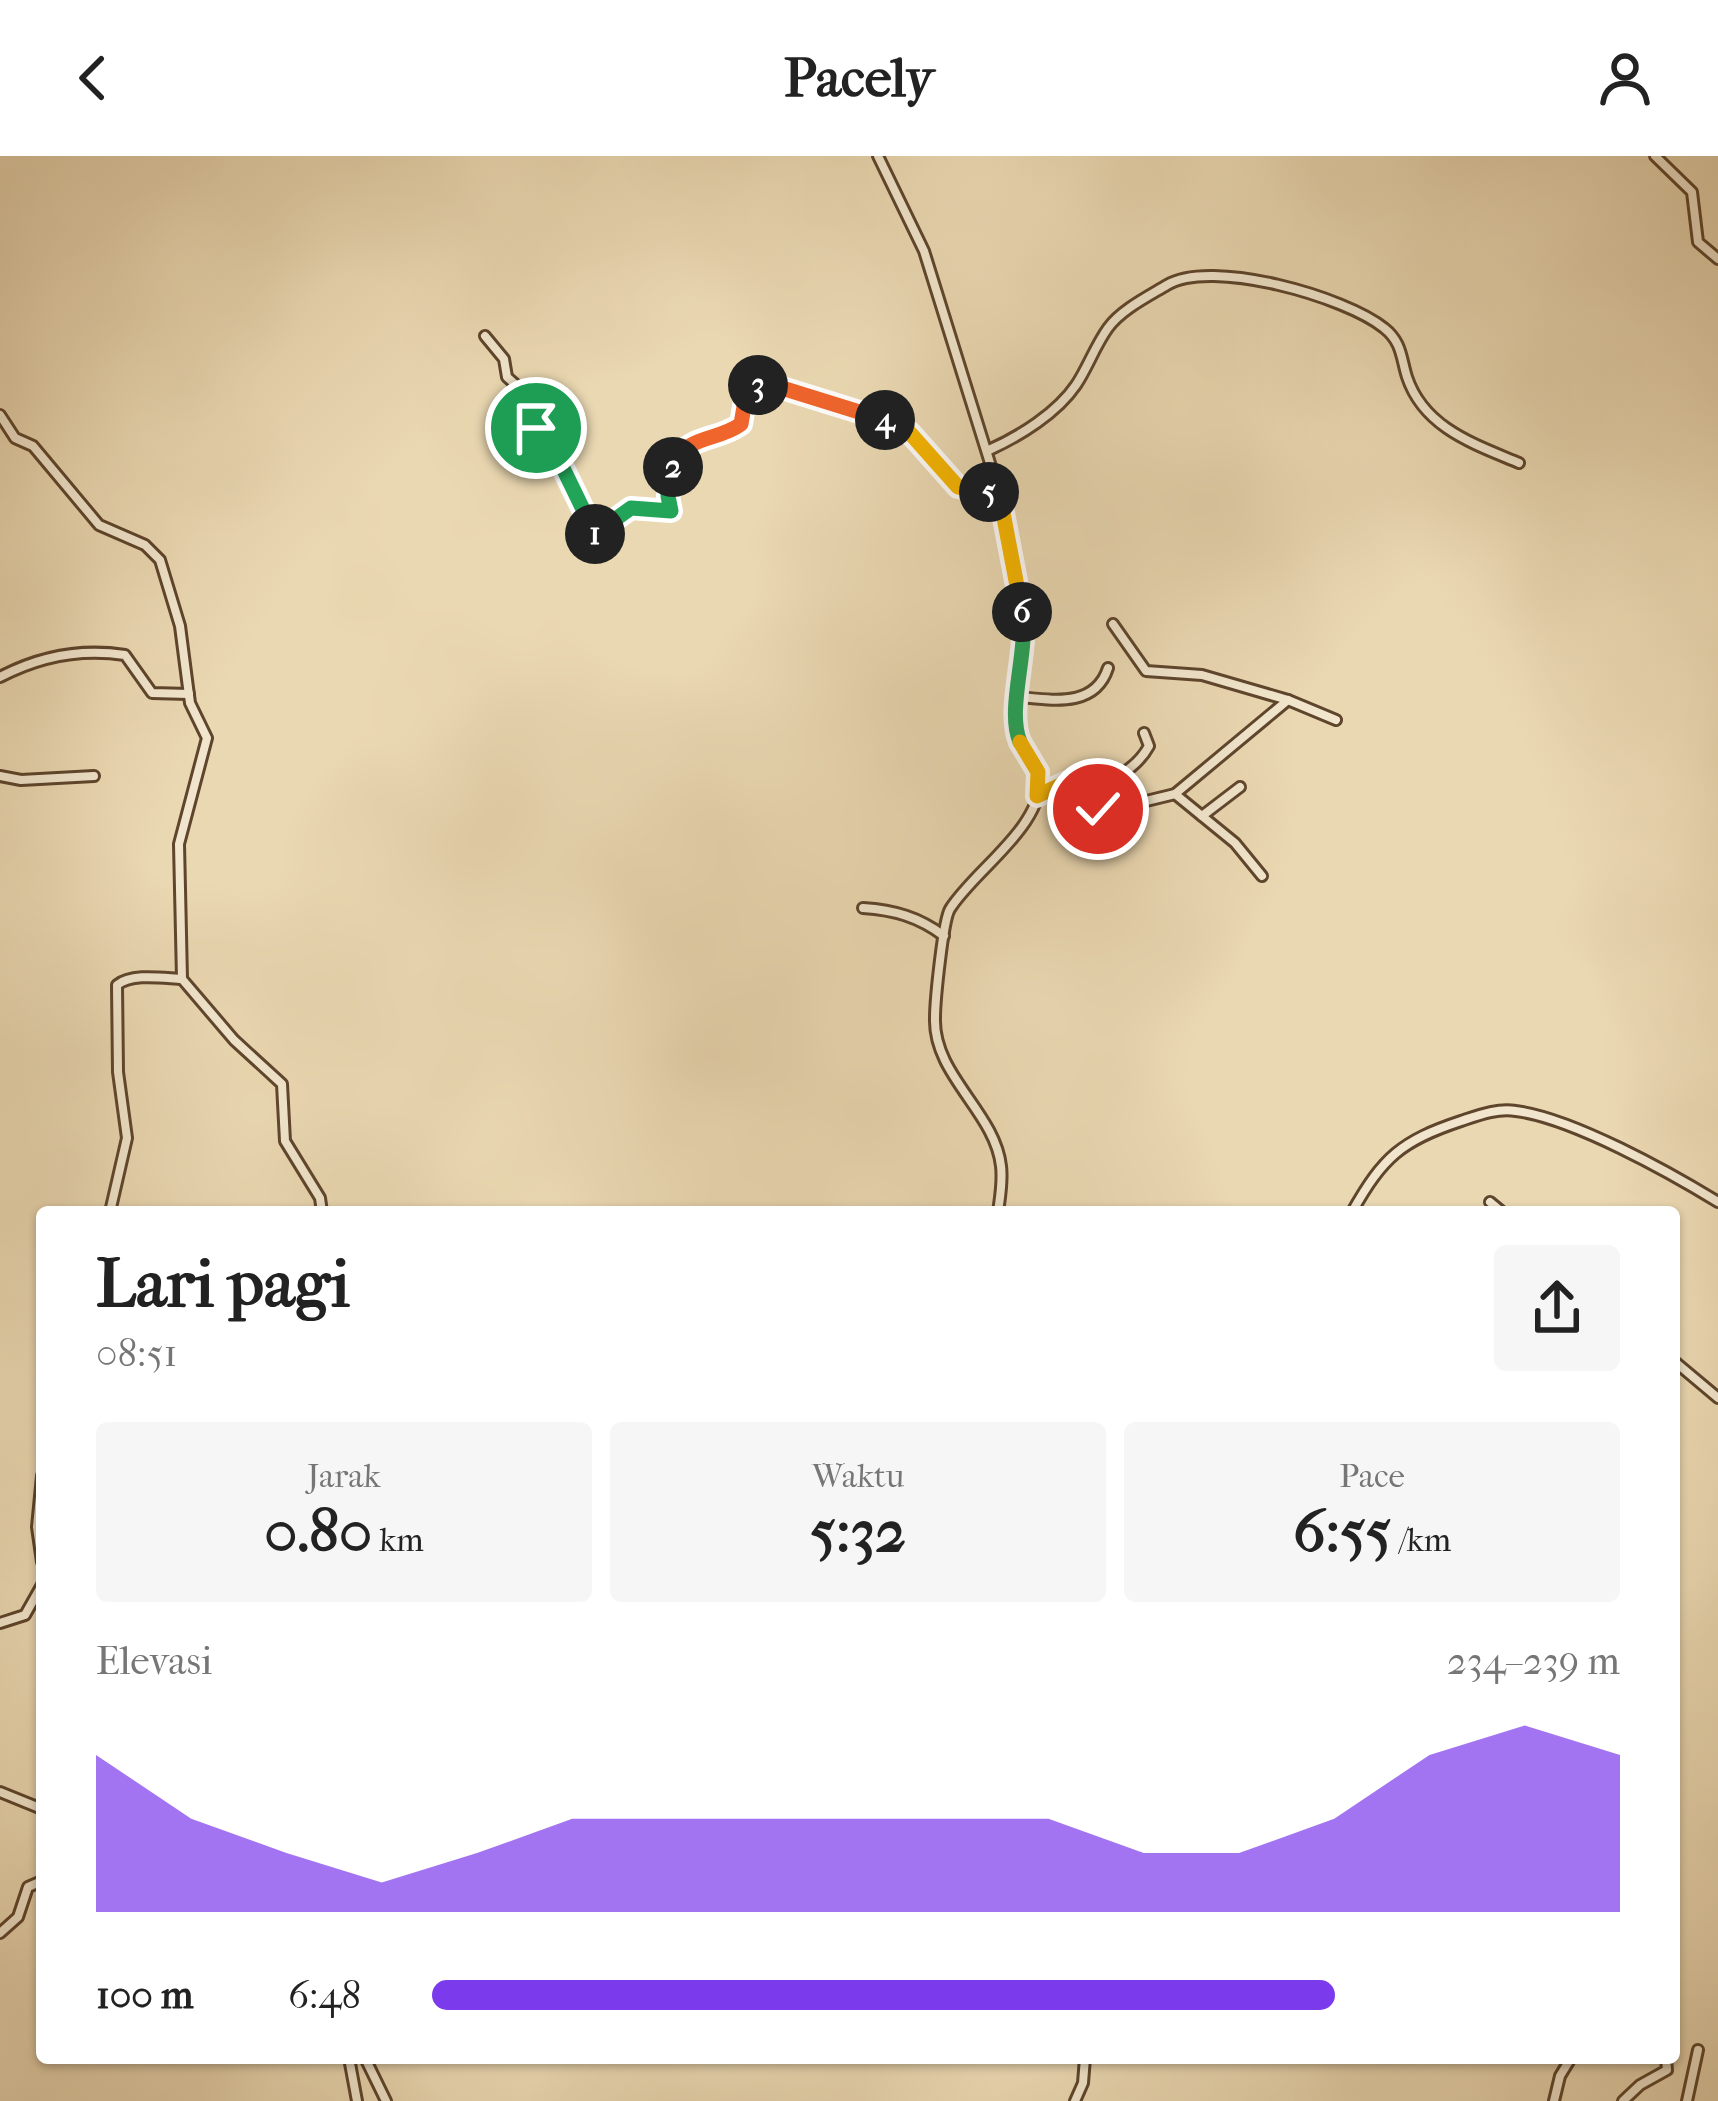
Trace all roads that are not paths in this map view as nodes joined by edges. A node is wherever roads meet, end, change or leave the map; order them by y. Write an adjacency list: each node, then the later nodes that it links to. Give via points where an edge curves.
1 (878, 156): 8 (street, via 925,251)
2 (1655, 156): 3 (street, via 1693,192 1698,242)
3 (1718, 260)
4 (485, 336): 5 (street, via 504,359 505,375)
5 (535, 404): 7 (street); 7 (street, via 526,416 548,444)
6 (0, 415): 14 (street, via 99,525 155,553 181,626)
7 (557, 440): 10 (street, via 595,534 631,508 671,511 677,456 741,424 746,395 760,384 902,426 958,487)
8 (989, 450): 9 (street, via 1072,391 1123,314 1191,276 1327,298 1370,319 1397,342 1430,415 1463,440); 10 (street)
9 (1519, 463)
10 (999, 492): 15 (street, via 1024,623)
11 (1113, 624): 16 (street, via 1146,670 1202,675)
12 (1108, 668): 15 (street, via 1099,686 1078,699)
13 (0, 677): 14 (street, via 88,650 128,657 152,693)
14 (189, 694): 29 (street, via 207,738 179,844)
15 (1019, 697): 24 (street, via 1017,737 1038,772)
16 (1288, 700): 17 (street); 23 (street)
17 (1336, 720)
18 (1144, 733): 22 (street, via 1149,746 1138,762)
19 (0, 776): 20 (street)
20 (94, 776)
21 (1240, 788): 25 (street)
22 (1083, 789): 23 (street, via 1101,812); 24 (street, via 1067,782)
23 (1175, 794): 25 (street)
24 (1037, 796): 28 (street, via 951,908)
25 (1202, 816): 26 (street)
26 (1262, 876)
27 (863, 908): 28 (street, via 898,911)
28 (945, 937): 34 (street, via 935,1030 998,1152)
29 (182, 979): 32 (street, via 117,985 127,1138); 33 (street, via 282,1084 287,1148)
30 (1490, 1202): 36 (street)
31 (1718, 1202): 35 (street, via 1599,1140 1512,1110 1418,1135 1382,1164)
32 (111, 1206)
33 (321, 1206)
34 (999, 1206)
35 (1356, 1206)
36 (1495, 1206)
37 (1680, 1366): 38 (street)
38 (1718, 1398)
39 (36, 1595): 40 (street, via 22,1618)
40 (0, 1623)
41 (0, 1792): 42 (street)
42 (36, 1807)
43 (36, 1883): 44 (street)
44 (0, 1933)
45 (1698, 2050): 56 (street)
46 (350, 2064): 51 (street)
47 (368, 2064): 52 (street)
48 (1085, 2064): 53 (street)
49 (1567, 2064): 54 (street)
50 (1666, 2064): 55 (street)
51 (358, 2101)
52 (386, 2101)
53 (1075, 2101)
54 (1554, 2101)
55 (1623, 2101)
56 (1687, 2101)

